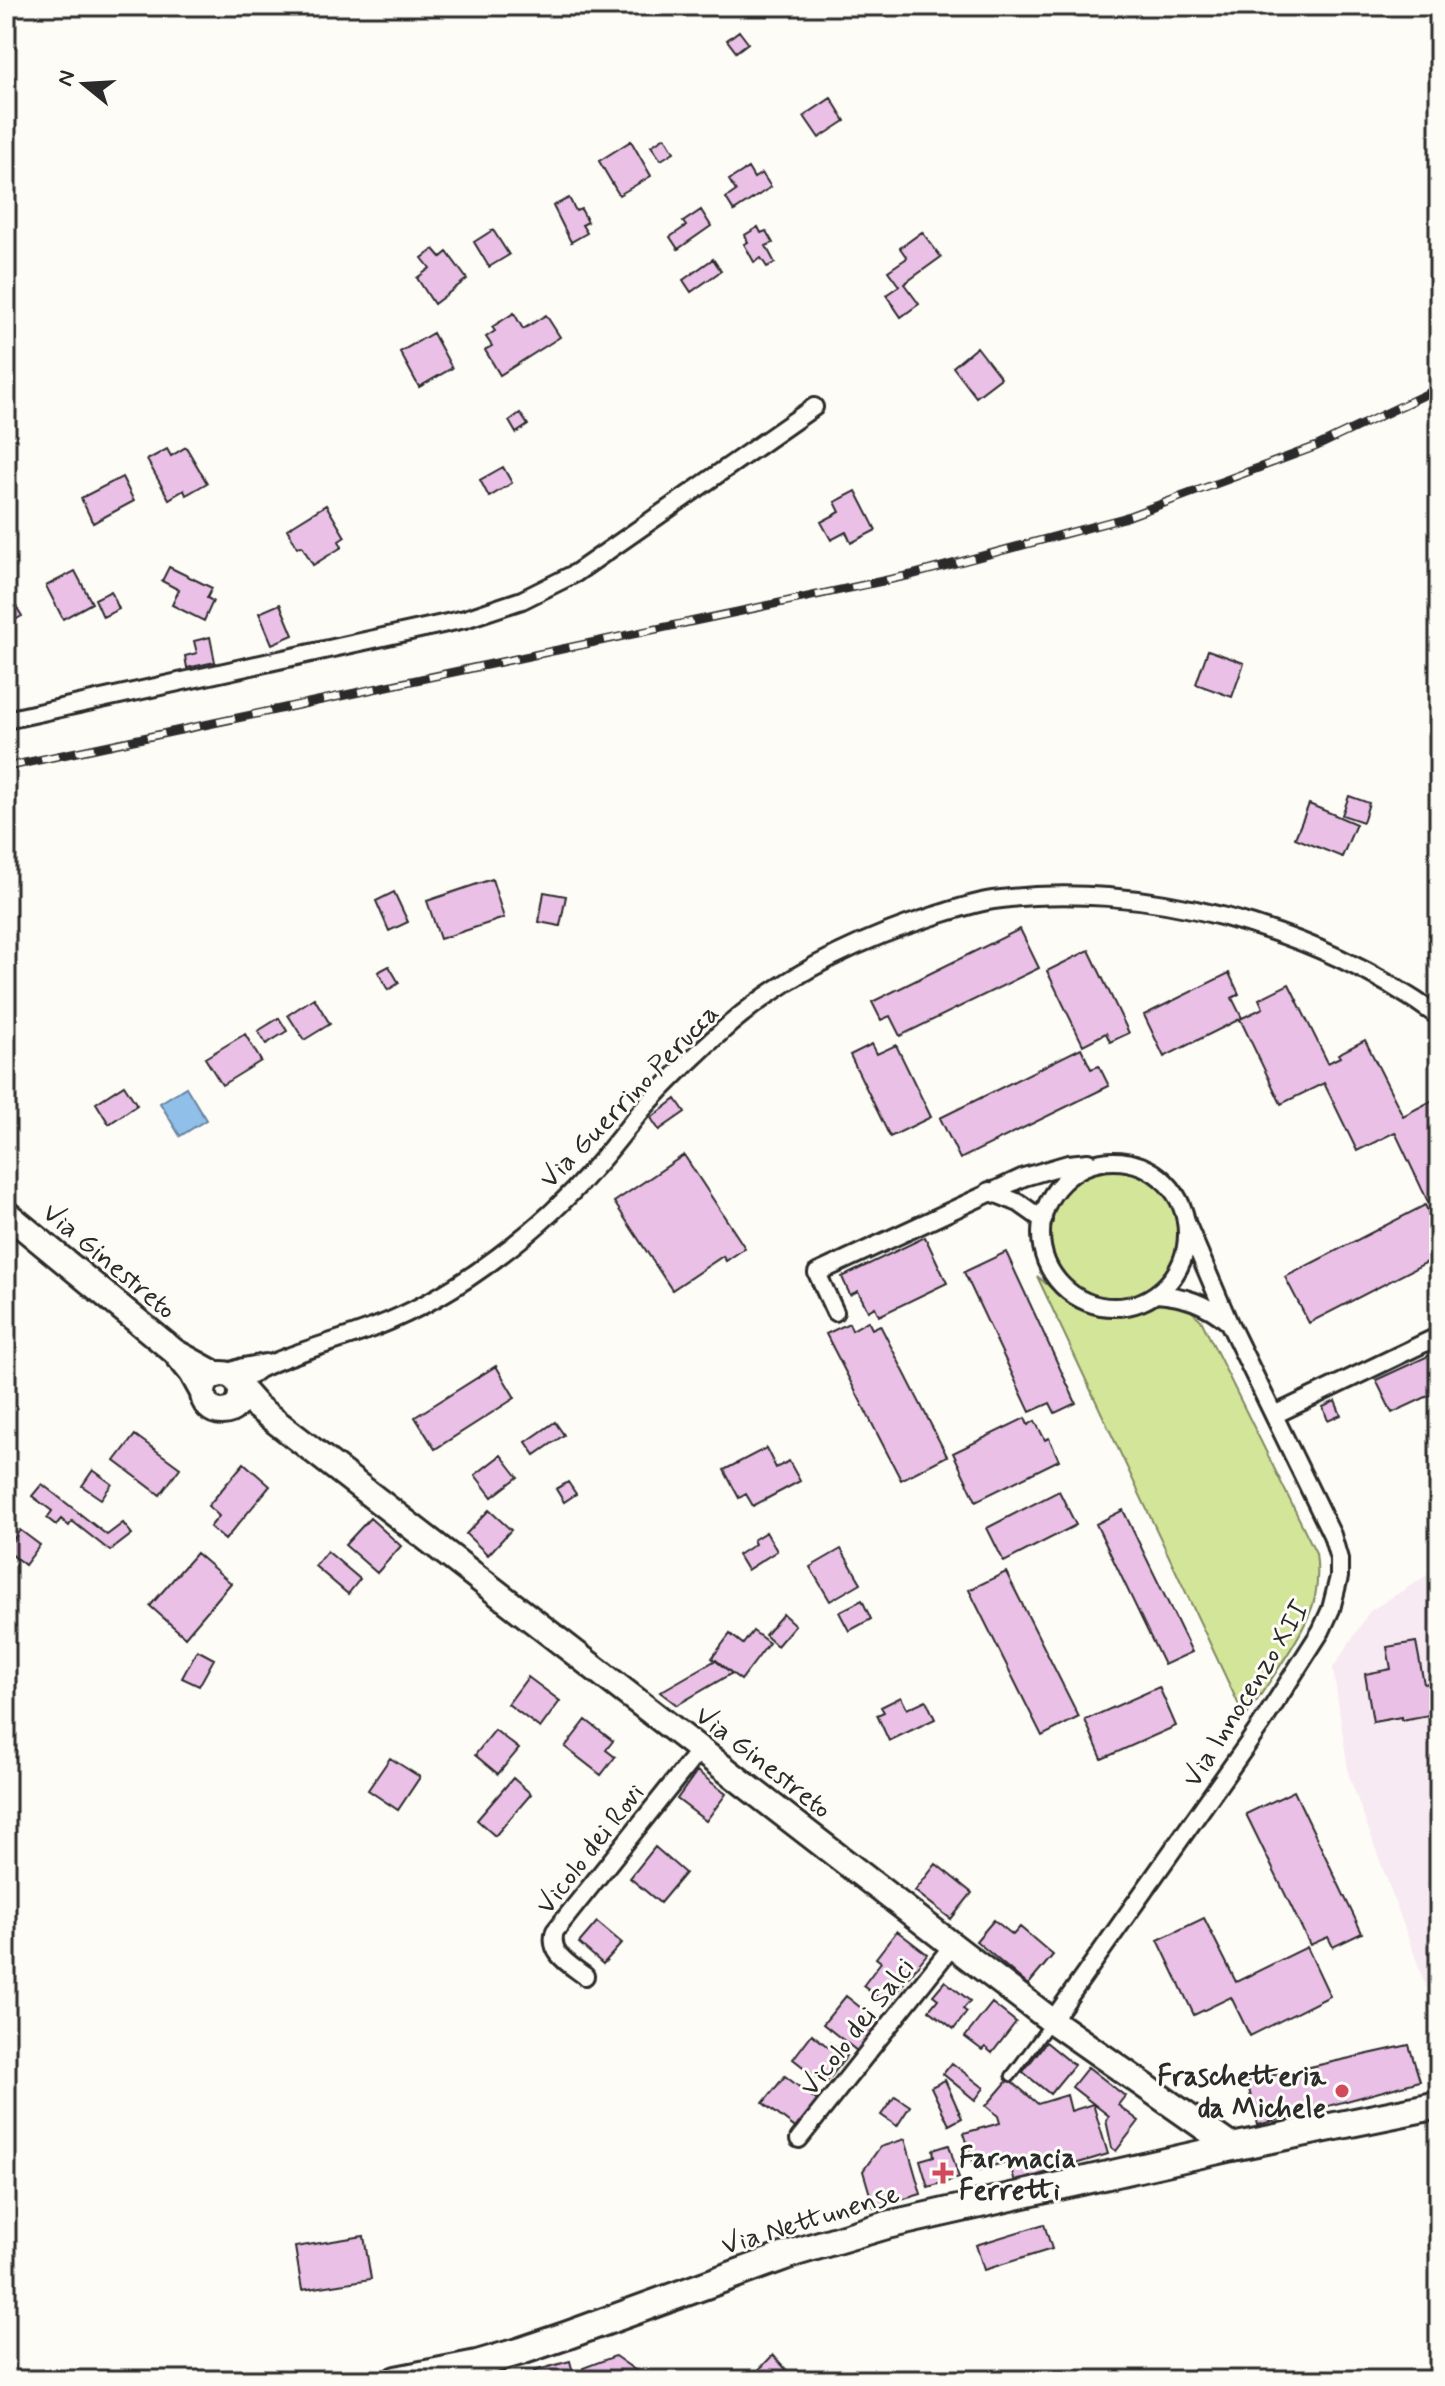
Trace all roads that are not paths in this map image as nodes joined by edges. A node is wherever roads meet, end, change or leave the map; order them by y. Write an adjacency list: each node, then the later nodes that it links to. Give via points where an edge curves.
1 (814, 407): 2 (street, via 586,567 522,600 465,619)
2 (6, 720)
3 (1439, 1017): 13 (street, Via Guerrino Perucca, via 1395,986 1326,950 1230,919 1140,902 1068,896 1005,899 914,922 851,948 749,1009 663,1088 572,1192 480,1270 373,1328 243,1367)
4 (1099, 1162): 5 (street, Via Innocenzo XII, via 1055,1167); 7 (street, via 1062,1183); 8 (street, Via Innocenzo XII, via 1128,1162 1149,1169 1177,1196)
5 (989, 1191): 7 (street); 10 (street, Via Innocenzo XII, via 817,1273)
6 (6, 1213): 13 (street, Via Ginestreto)
7 (1043, 1220): 9 (street, via 1045,1258 1070,1292 1112,1307)
8 (1186, 1222): 9 (street, Via Innocenzo XII, via 1182,1262); 11 (street, Via Innocenzo XII)
9 (1156, 1294): 11 (street, via 1196,1301)
10 (835, 1312)
11 (1229, 1323): 14 (street, Via Innocenzo XII)
12 (1439, 1336): 14 (street)
13 (223, 1388): 15 (street, Via Ginestreto, via 265,1413)
14 (1274, 1415): 18 (street, Via Innocenzo XII, via 1336,1548 1339,1577 1331,1609 1268,1715)
15 (700, 1749): 16 (street, Via Ginestreto); 17 (street, Vicolo dei Rovi, via 555,1931 555,1950)
16 (953, 1945): 18 (street, Via Ginestreto); 21 (street, Vicolo dei Salci)
17 (585, 1976)
18 (1052, 2021): 19 (lane); 22 (street, Via Ginestreto)
19 (1011, 2076)
20 (1439, 2105): 22 (main road, Via Nettunense)
21 (799, 2139)
22 (1232, 2147): 23 (main road, Via Nettunense, via 848,2236 521,2351)
23 (396, 2380)

